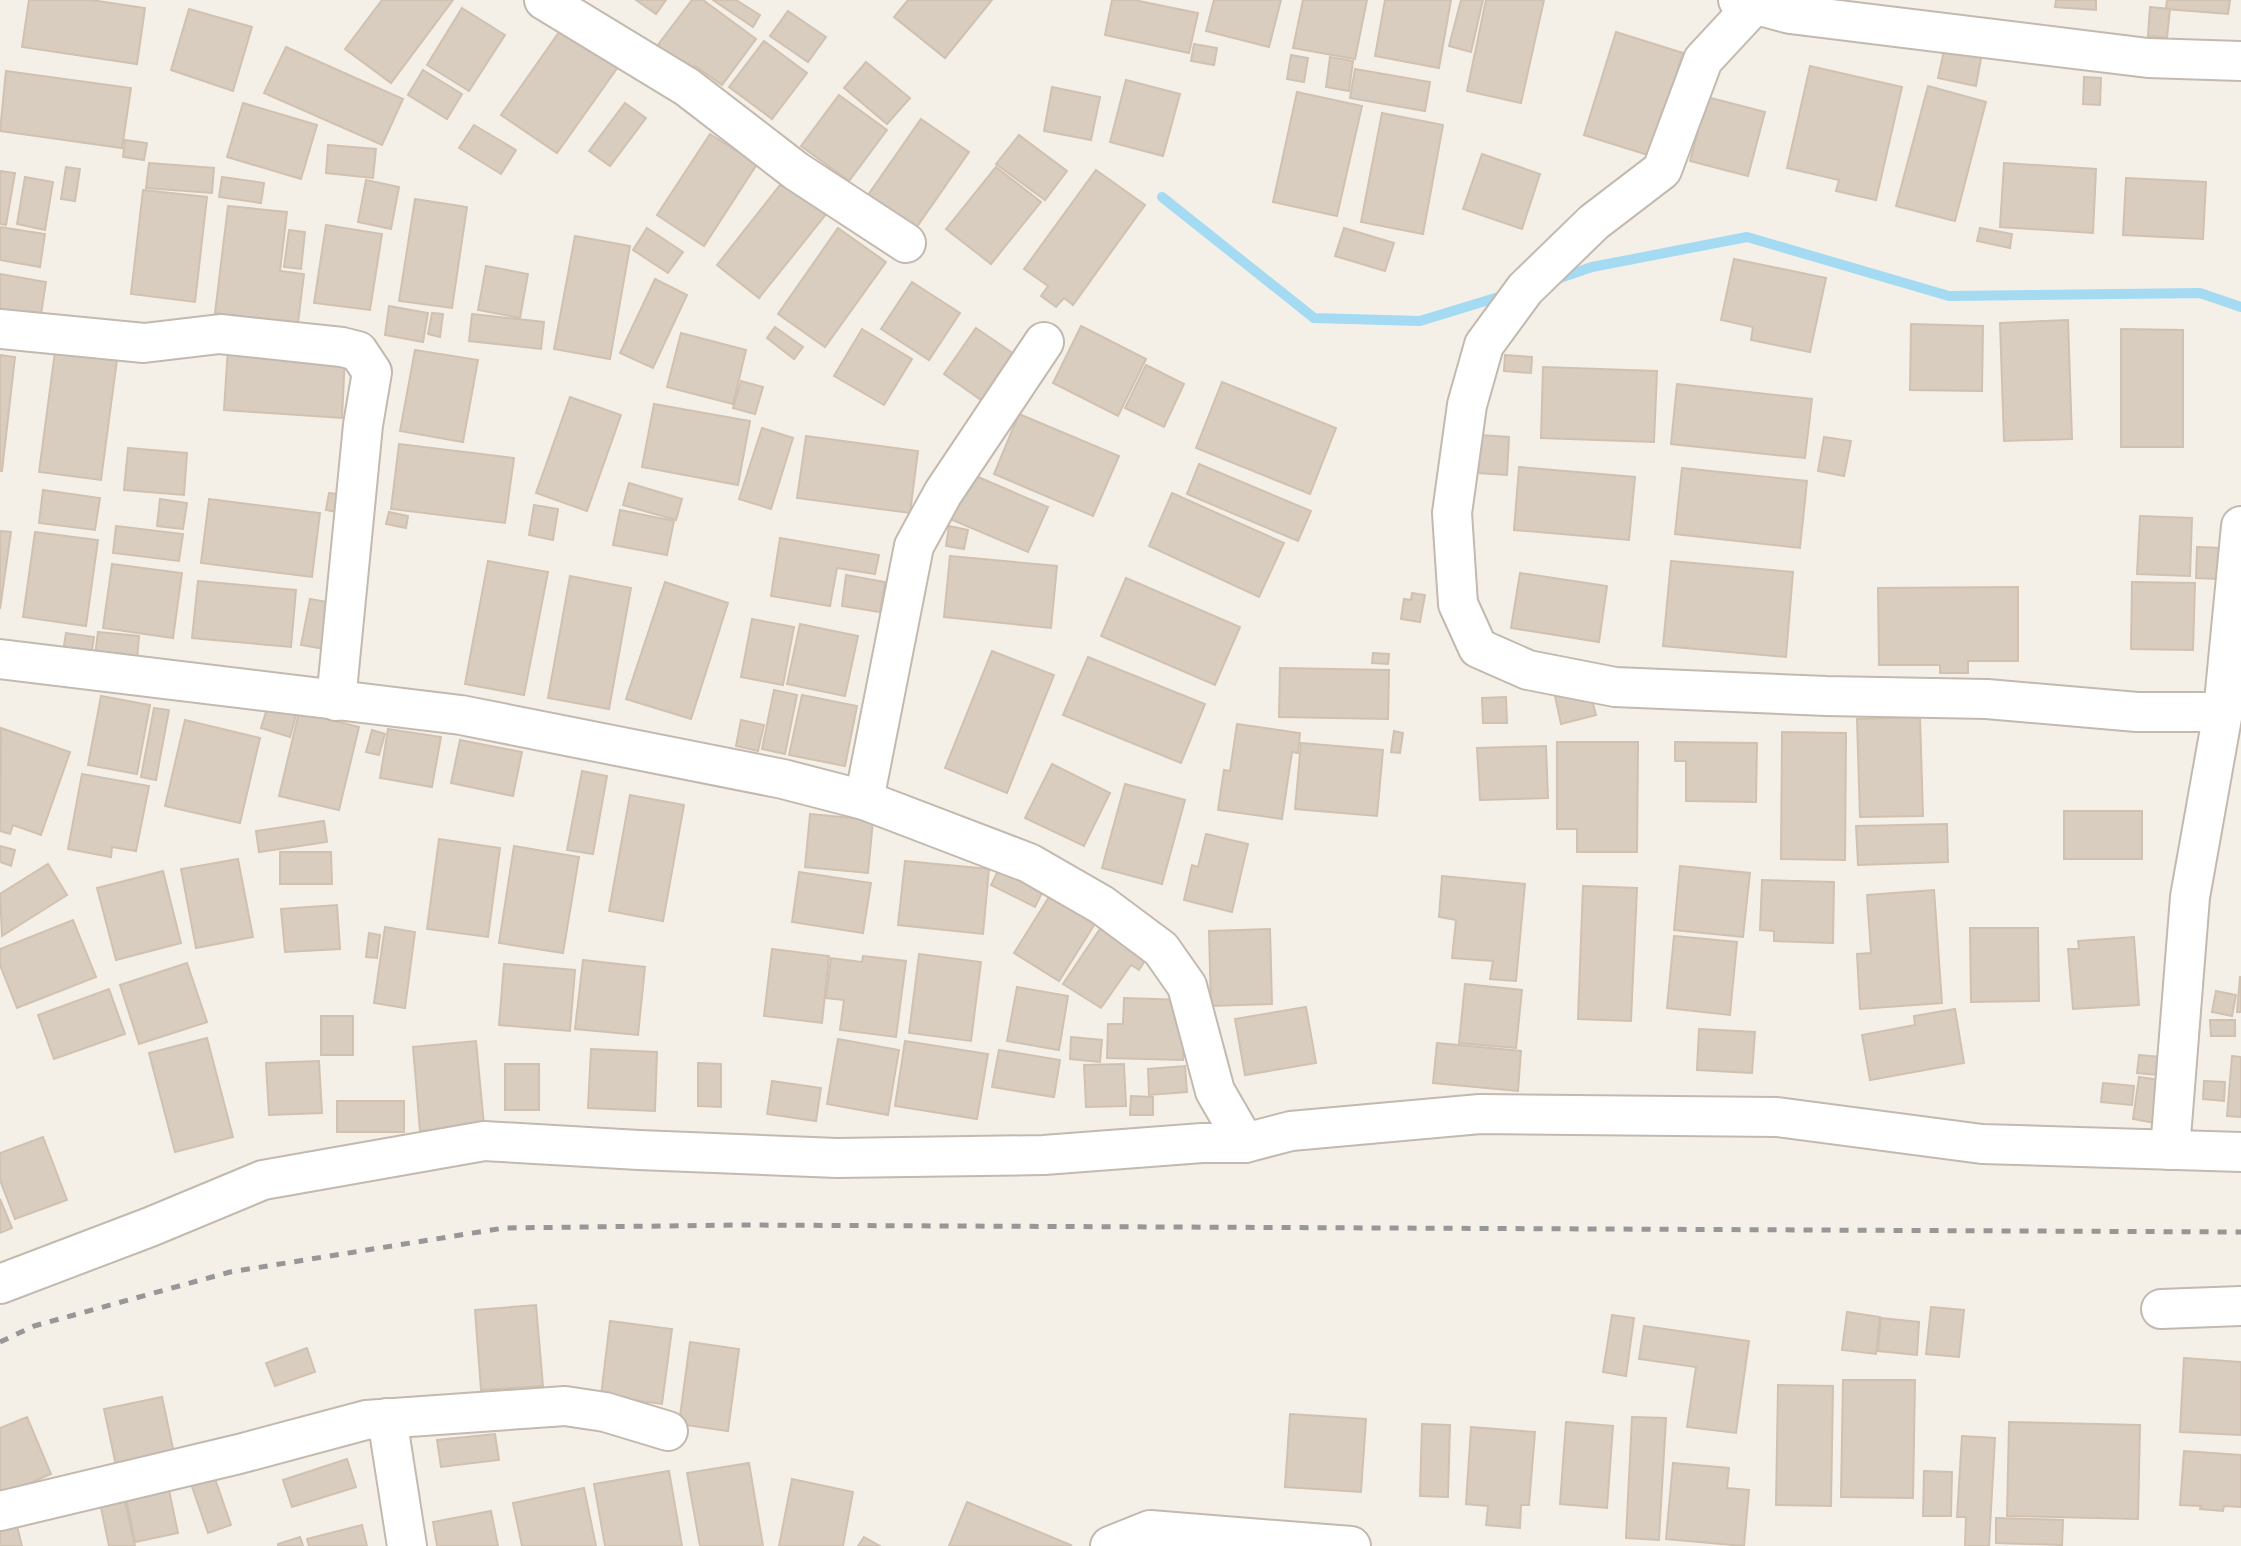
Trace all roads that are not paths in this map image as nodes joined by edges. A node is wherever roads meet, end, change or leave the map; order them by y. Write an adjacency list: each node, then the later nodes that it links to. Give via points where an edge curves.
1 (544, 0): 4 (street, via 687,87 796,171)
2 (1768, 5): 3 (street, via 2148,58); 10 (street, via 1703,60 1662,170 1594,222 1525,289 1484,345 1467,405 1452,513 1458,604 1478,648 1528,670 1615,687 1987,699 2137,712)
3 (2241, 61)
4 (906, 243)
5 (0, 329): 9 (street, via 144,344 220,334 358,351 372,372)
6 (1044, 342): 11 (street, via 943,493 914,546)
7 (2241, 526): 10 (street)
8 (0, 659): 9 (street)
9 (337, 701): 11 (street, via 461,715 783,779)
10 (2223, 712): 13 (street, via 2190,897)
11 (864, 800): 12 (street, via 1029,863 1102,905 1161,949 1187,986 1215,1091)
12 (1245, 1143): 13 (street, via 1291,1131 1480,1114 1777,1117 1982,1144); 15 (street, via 1044,1155 837,1158 484,1141 262,1180)
13 (2170, 1150): 14 (street)
14 (2241, 1152)
15 (0, 1284)
16 (2241, 1306): 17 (street)
17 (2161, 1309)
18 (387, 1418): 19 (street, via 565,1406 605,1412); 20 (street); 21 (street)
19 (668, 1431)
20 (0, 1511)
21 (407, 1546)
22 (1110, 1546): 23 (street, via 1150,1530)
23 (1351, 1546)

